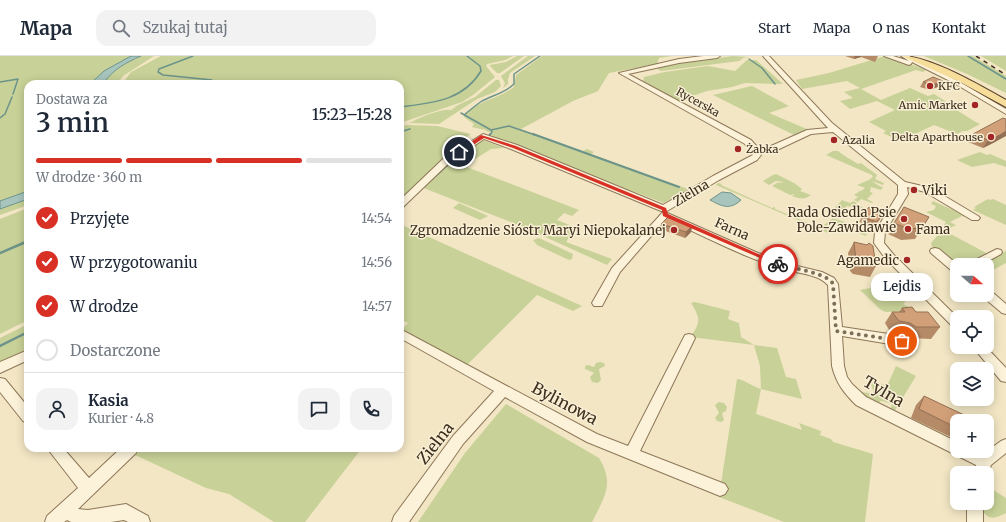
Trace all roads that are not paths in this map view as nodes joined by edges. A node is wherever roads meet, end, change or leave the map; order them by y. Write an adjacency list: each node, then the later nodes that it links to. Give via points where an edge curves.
1 (716, 56): 12 (street, Rycerska, via 622,73 748,142 756,149)
2 (766, 56): 10 (street)
3 (905, 56): 6 (street); 8 (main road, via 963,80)
4 (918, 56): 7 (main road, via 973,79)
5 (889, 57): 6 (street)
6 (922, 66): 9 (street, via 966,87)
7 (1006, 97)
8 (1006, 104)
9 (1006, 112)
10 (834, 130): 11 (street, via 810,132); 13 (street)
11 (774, 148)
12 (757, 155): 15 (street, Zielna, via 716,178)
13 (902, 184): 16 (street, via 928,190); 24 (street, via 903,194 880,232 879,243)
14 (404, 201): 15 (street, Farna, via 447,160 483,136)
15 (665, 212): 22 (street, Zielna, via 616,270); 25 (street, Farna, via 775,263 828,278 833,284)
16 (974, 218)
17 (935, 251): 20 (street)
18 (997, 252): 19 (street)
19 (986, 258)
20 (950, 263)
21 (994, 300): 23 (street)
22 (598, 303)
23 (1006, 310)
24 (950, 317)
25 (836, 331): 28 (street); 37 (street, Tylna, via 840,374 853,396)
26 (404, 335): 34 (street, Bylinowa)
27 (689, 338): 40 (street)
28 (902, 341)
29 (985, 354): 32 (street)
30 (24, 357): 31 (street)
31 (0, 368)
32 (1006, 377)
33 (0, 383): 35 (street)
34 (503, 390): 40 (street, Bylinowa, via 567,426); 50 (street, Zielna, via 458,440)
35 (24, 412)
36 (1006, 445): 43 (street)
37 (950, 446)
38 (58, 452): 44 (street)
39 (127, 452): 44 (street)
40 (631, 454): 45 (street, Bylinowa)
41 (971, 458): 42 (street)
42 (981, 466)
43 (985, 466)
44 (86, 484): 46 (street)
45 (720, 489)
46 (65, 510): 48 (street); 49 (street, via 79,518 126,512)
47 (976, 510): 51 (street)
48 (53, 522)
49 (142, 522)
50 (400, 522)
51 (975, 522)

